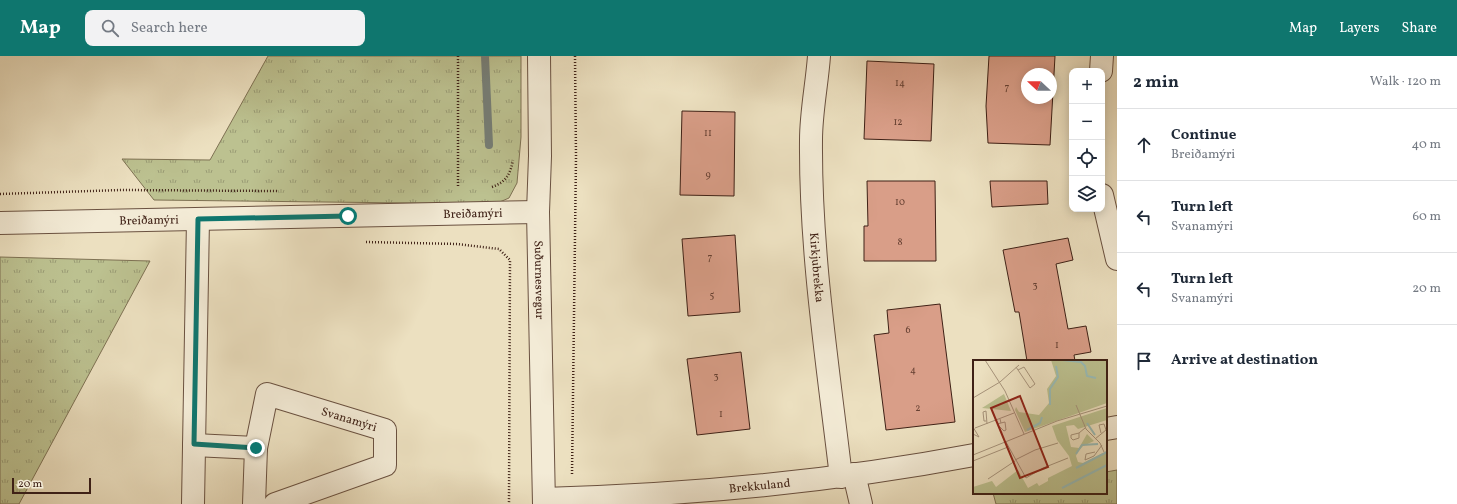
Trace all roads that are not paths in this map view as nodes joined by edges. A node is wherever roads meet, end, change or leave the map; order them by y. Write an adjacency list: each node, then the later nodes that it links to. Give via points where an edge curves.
1 (539, 56): 6 (street, Suðurnesvegur)
2 (819, 56): 15 (street, Kirkjubrekka, via 811,139 813,215 820,295)
3 (1102, 56): 4 (street)
4 (1101, 68)
5 (1105, 208): 9 (street)
6 (538, 212): 7 (street, Breiðamýri); 17 (street, Suðurnesvegur)
7 (198, 219): 8 (street, Breiðamýri); 12 (street)
8 (0, 223)
9 (1117, 259)
10 (1117, 426): 11 (street)
11 (1107, 429)
12 (194, 444): 13 (street); 18 (street)
13 (256, 448): 19 (street, Svanamýri); 20 (street, Svanamýri, via 267,394 385,430 385,465)
14 (973, 455): 15 (street, Brekkuland)
15 (847, 476): 16 (street, Brekkuland); 21 (street, Kirkjubrekka)
16 (626, 500): 17 (street, Brekkuland, via 572,498)
17 (544, 501)
18 (193, 504)
19 (254, 504)
20 (275, 504)
21 (861, 504)

